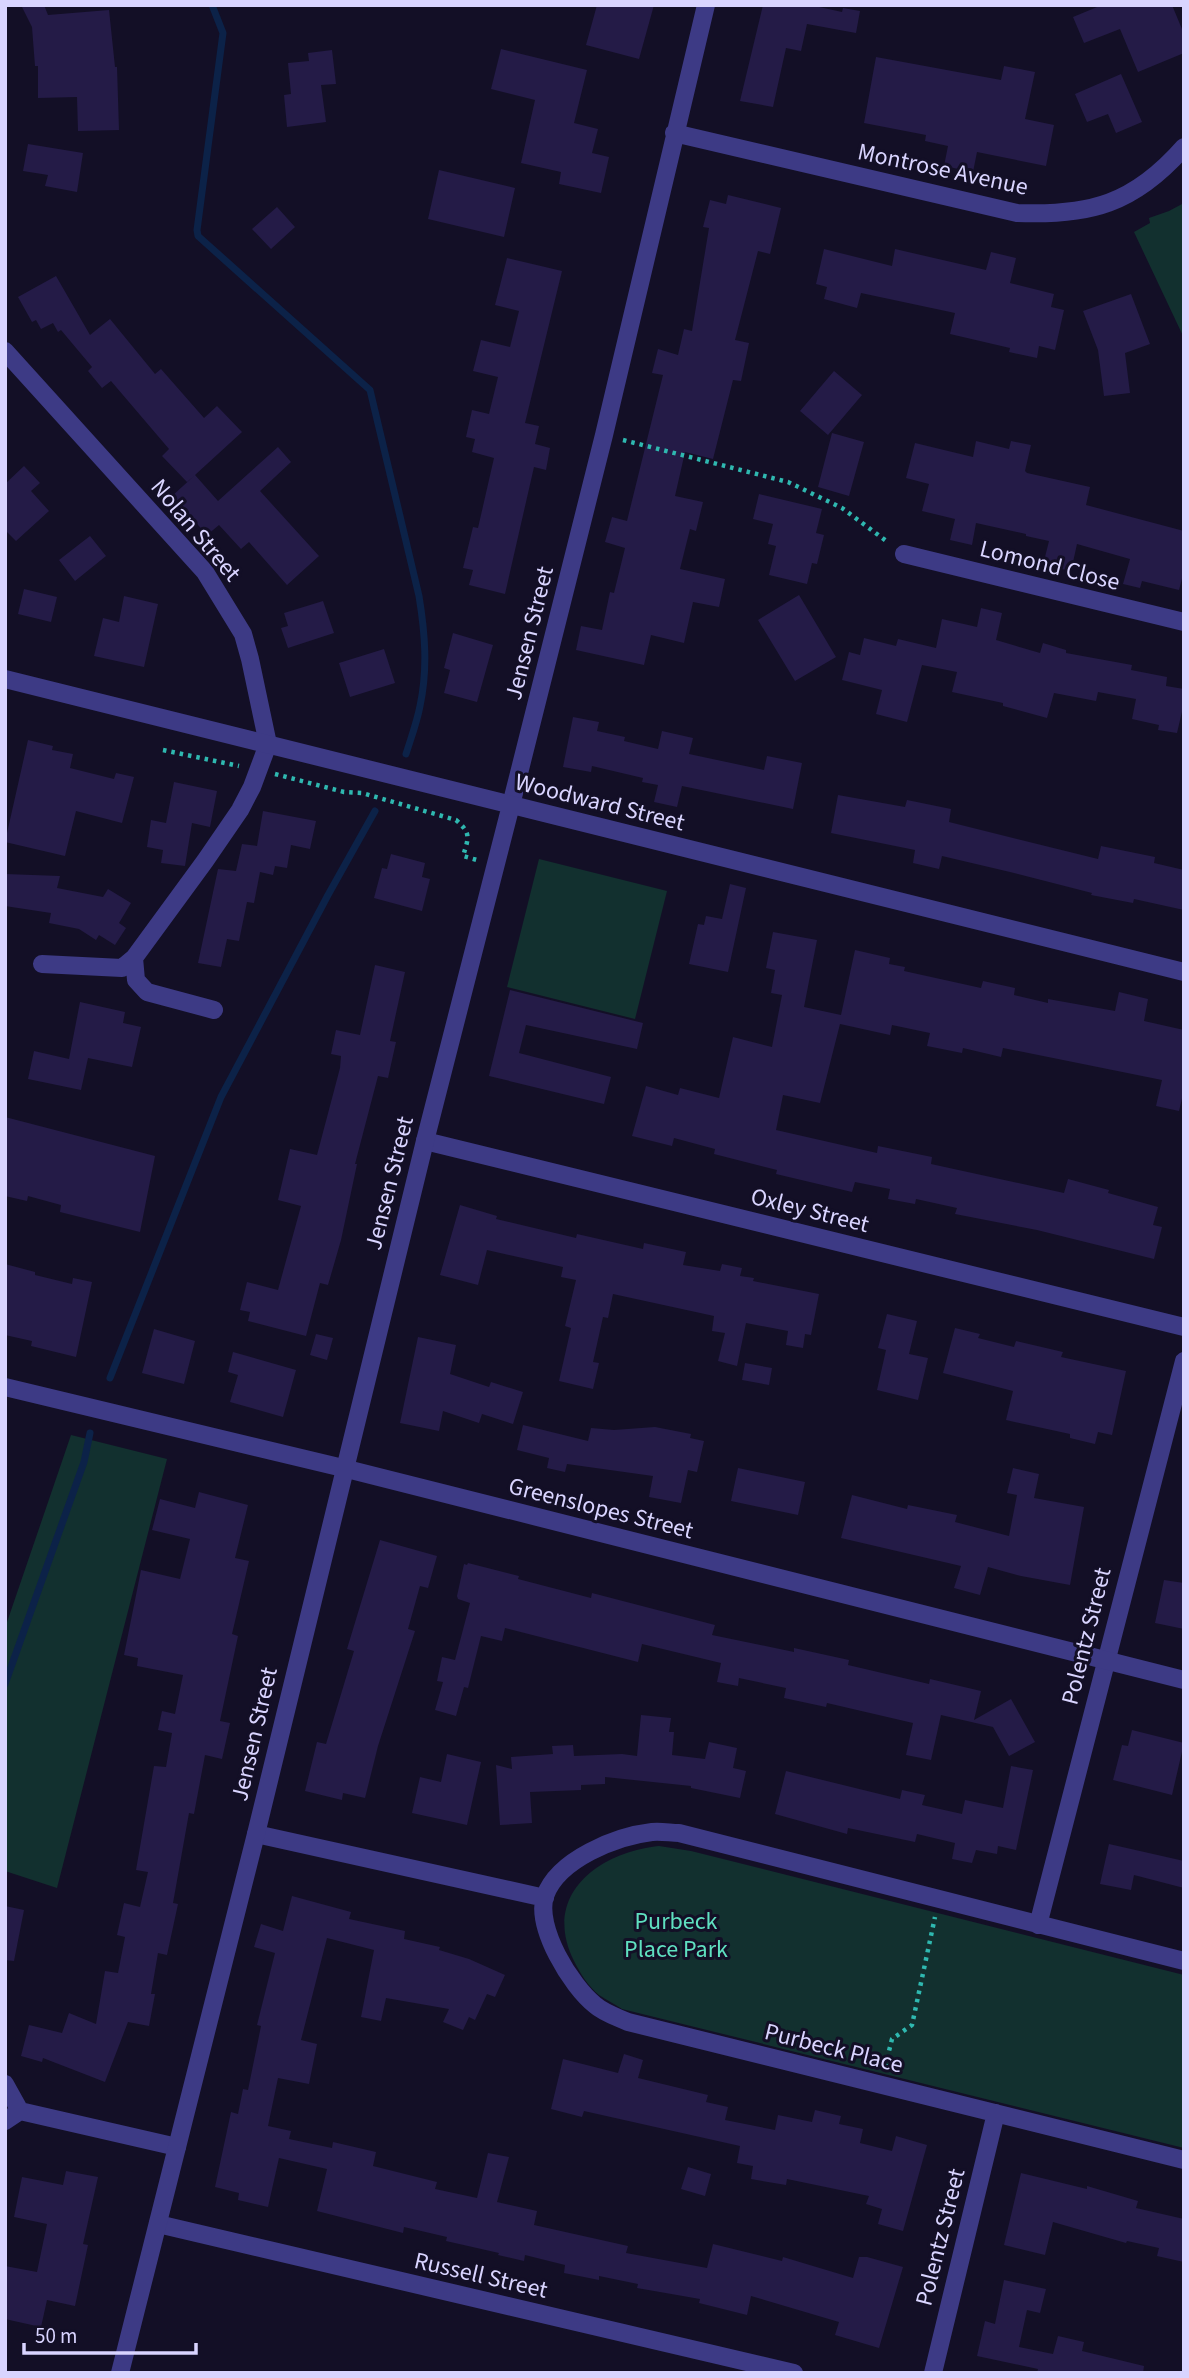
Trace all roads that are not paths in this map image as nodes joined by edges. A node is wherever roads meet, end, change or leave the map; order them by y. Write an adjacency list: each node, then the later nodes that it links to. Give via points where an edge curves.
1 (706, 5): 2 (street, Jensen Street)
2 (674, 133): 3 (street, Montrose Avenue, via 1017,213 1047,214 1105,205 1155,177); 11 (street, Jensen Street)
3 (1184, 147)
4 (5, 351): 6 (street, Nolan Street)
5 (5, 376): 6 (street)
6 (30, 378): 10 (street, Nolan Street, via 205,572 231,611 247,647)
7 (904, 554): 8 (street, Lomond Close)
8 (1184, 622)
9 (5, 679): 10 (street, Woodward Street)
10 (268, 744): 11 (street, Woodward Street); 12 (street, via 240,810)
11 (511, 805): 14 (street, Woodward Street); 16 (street, Jensen Street)
12 (134, 958): 13 (street, via 122,968); 15 (street, via 136,980 147,992)
13 (42, 964)
14 (1184, 972)
15 (214, 1010)
16 (425, 1141): 17 (street, Oxley Street); 20 (street, Jensen Street)
17 (1184, 1327)
18 (1184, 1361): 21 (street, Polentz Street)
19 (7, 1387): 20 (street, Greenslopes Street)
20 (343, 1468): 21 (street, Greenslopes Street); 23 (street, Jensen Street)
21 (1105, 1661): 22 (street, Greenslopes Street); 25 (street, Polentz Street)
22 (1184, 1680)
23 (256, 1834): 24 (street); 30 (street, Jensen Street)
24 (545, 1898): 25 (street, via 552,1883 585,1854 607,1843 654,1832 679,1833); 28 (street, Purbeck Place, via 544,1916 564,1967 594,2005 611,2015)
25 (1038, 1925): 26 (street)
26 (1184, 1961)
27 (5, 2084): 29 (street)
28 (996, 2113): 31 (street, Purbeck Place); 35 (street, Polentz Street)
29 (13, 2116): 30 (street)
30 (177, 2147): 32 (street, Jensen Street)
31 (1184, 2160)
32 (158, 2224): 33 (street, Jensen Street); 34 (street, Russell Street)
33 (120, 2373)
34 (794, 2373)
35 (933, 2373)

